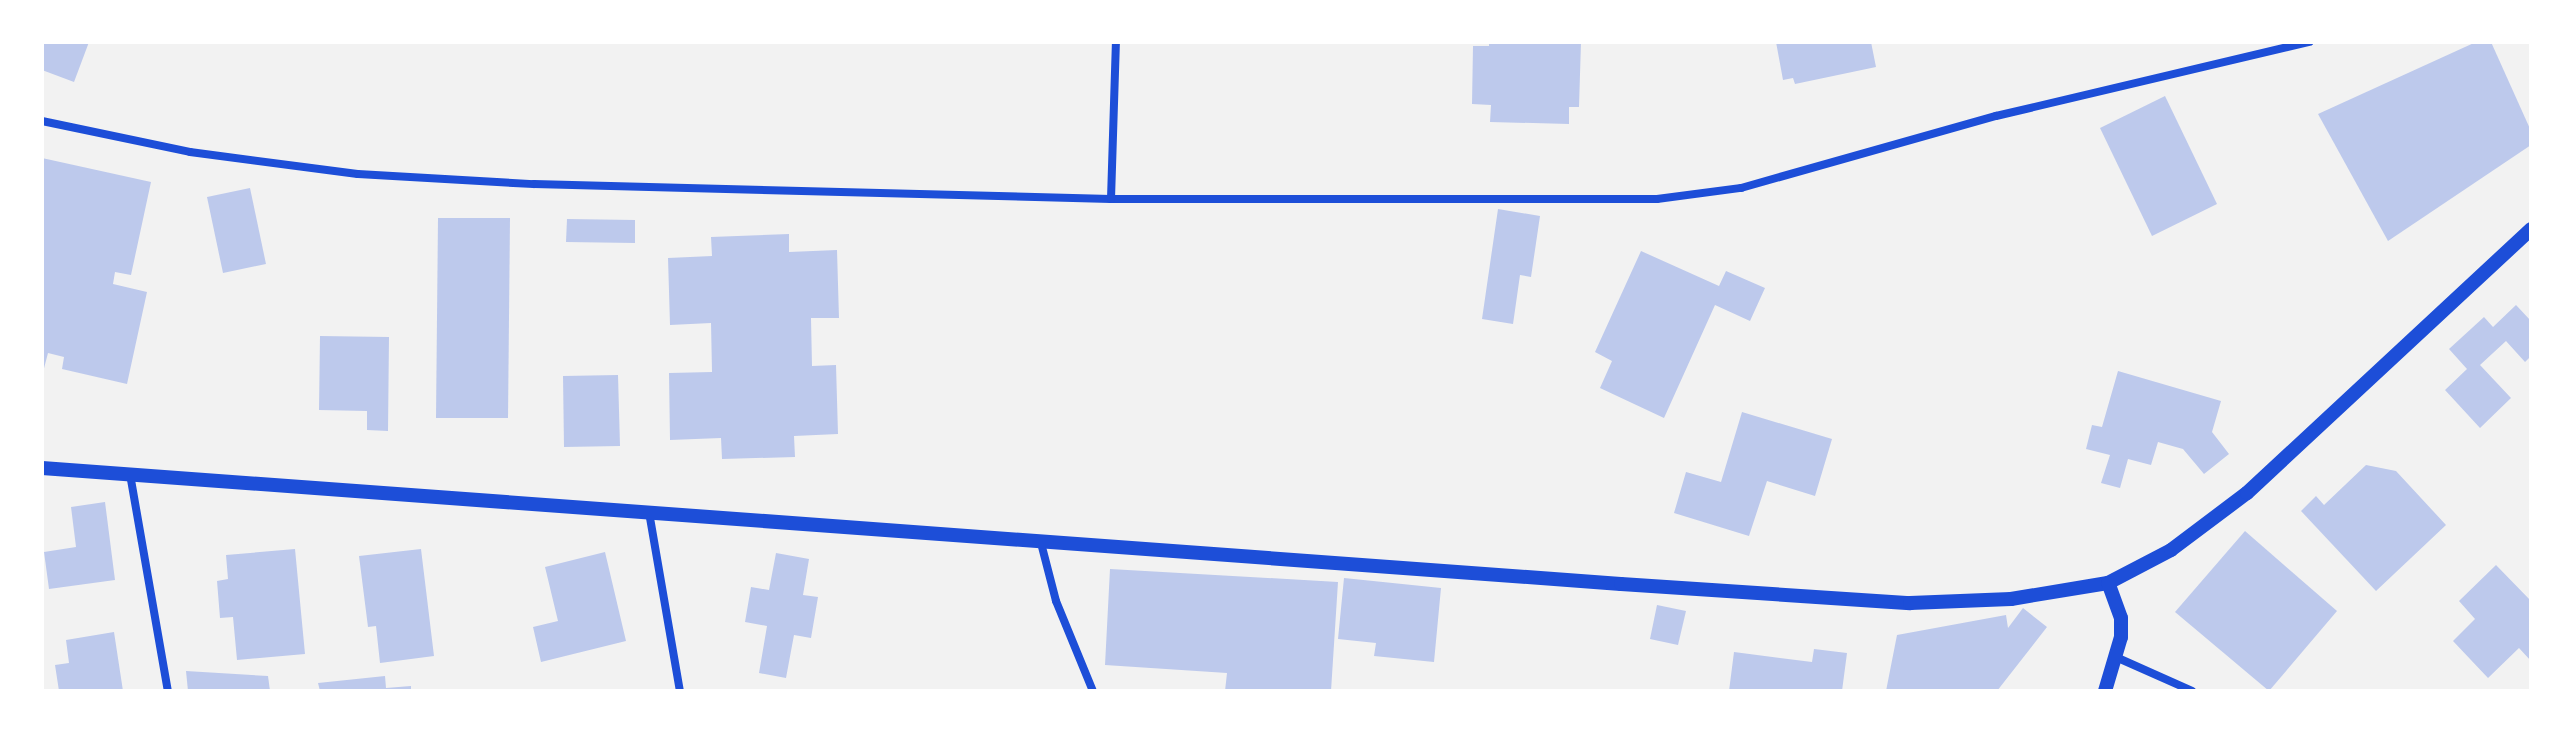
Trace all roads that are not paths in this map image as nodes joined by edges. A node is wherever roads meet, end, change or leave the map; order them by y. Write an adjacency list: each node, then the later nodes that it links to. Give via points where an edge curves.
1 (1116, 42): 4 (street)
2 (2309, 42): 4 (street, via 1996,116 1741,188 1671,198)
3 (42, 121): 4 (street, via 190,152 358,174 796,193)
4 (1111, 199)
5 (2531, 229): 10 (street, via 2247,493 2171,550)
6 (42, 468): 7 (street)
7 (130, 474): 8 (street); 12 (street)
8 (649, 511): 9 (street); 13 (street)
9 (1041, 543): 10 (street, via 1910,603 2011,599); 14 (street, via 1056,601)
10 (2108, 583): 11 (street, via 2121,618)
11 (2118, 658): 15 (street); 16 (street)
12 (168, 691)
13 (680, 691)
14 (1093, 691)
15 (2105, 691)
16 (2192, 691)

